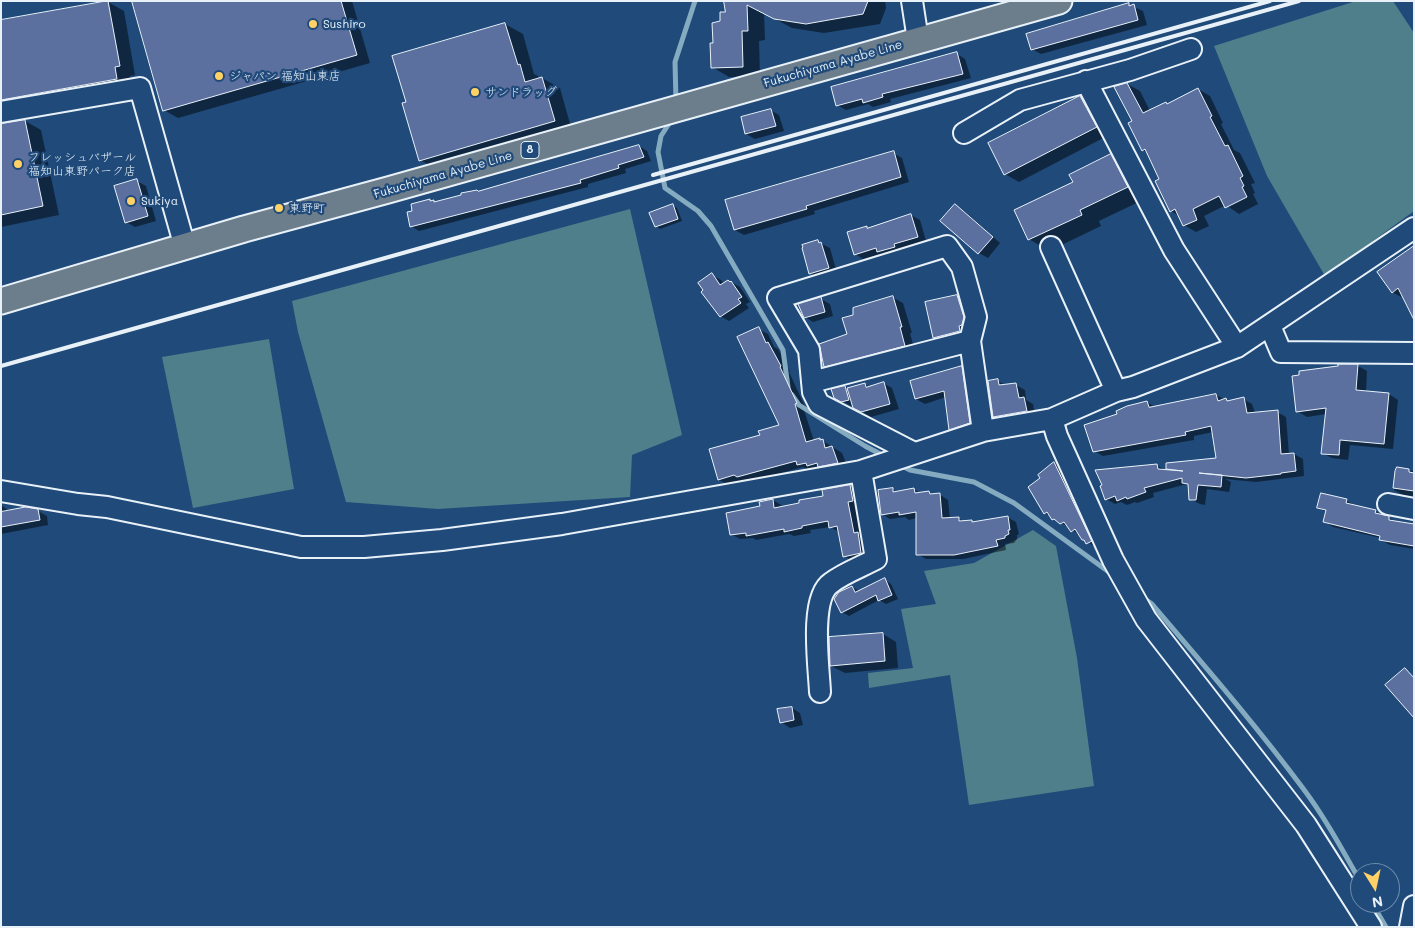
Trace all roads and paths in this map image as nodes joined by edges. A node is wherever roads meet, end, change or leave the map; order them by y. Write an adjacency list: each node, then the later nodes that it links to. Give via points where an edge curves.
1 (912, 1): 3 (street)
2 (1059, 1): 3 (main road, Fukuchiyama Ayabe Line / 8)
3 (918, 40): 9 (main road, Fukuchiyama Ayabe Line / 8)
4 (1192, 50): 5 (street)
5 (1086, 81): 7 (street, via 1020,100); 14 (street, via 1174,250)
6 (1, 112): 9 (street, via 140,88)
7 (964, 134)
8 (1414, 228): 12 (street)
9 (185, 246): 11 (main road, Fukuchiyama Ayabe Line / 8)
10 (1051, 247): 17 (street)
11 (1, 301)
12 (1270, 326): 14 (street); 15 (street, via 1281,352)
13 (970, 341): 16 (street); 16 (street, via 976,317 962,267 948,246 778,298 809,350); 19 (street)
14 (1237, 347): 17 (street)
15 (1414, 353)
16 (812, 382): 20 (street, via 819,404)
17 (1116, 391): 18 (street)
18 (1052, 419): 19 (street); 27 (street, via 1114,560 1146,619 1306,825)
19 (983, 431): 20 (street)
20 (909, 455): 21 (street)
21 (867, 469): 22 (street, via 562,524 364,548 301,547 106,507); 25 (street, via 876,559 829,583 820,601 816,627)
22 (1, 491)
23 (1388, 504): 24 (street)
24 (1414, 509)
25 (820, 692)
26 (1414, 906): 28 (street)
27 (1371, 927)
28 (1410, 927)

